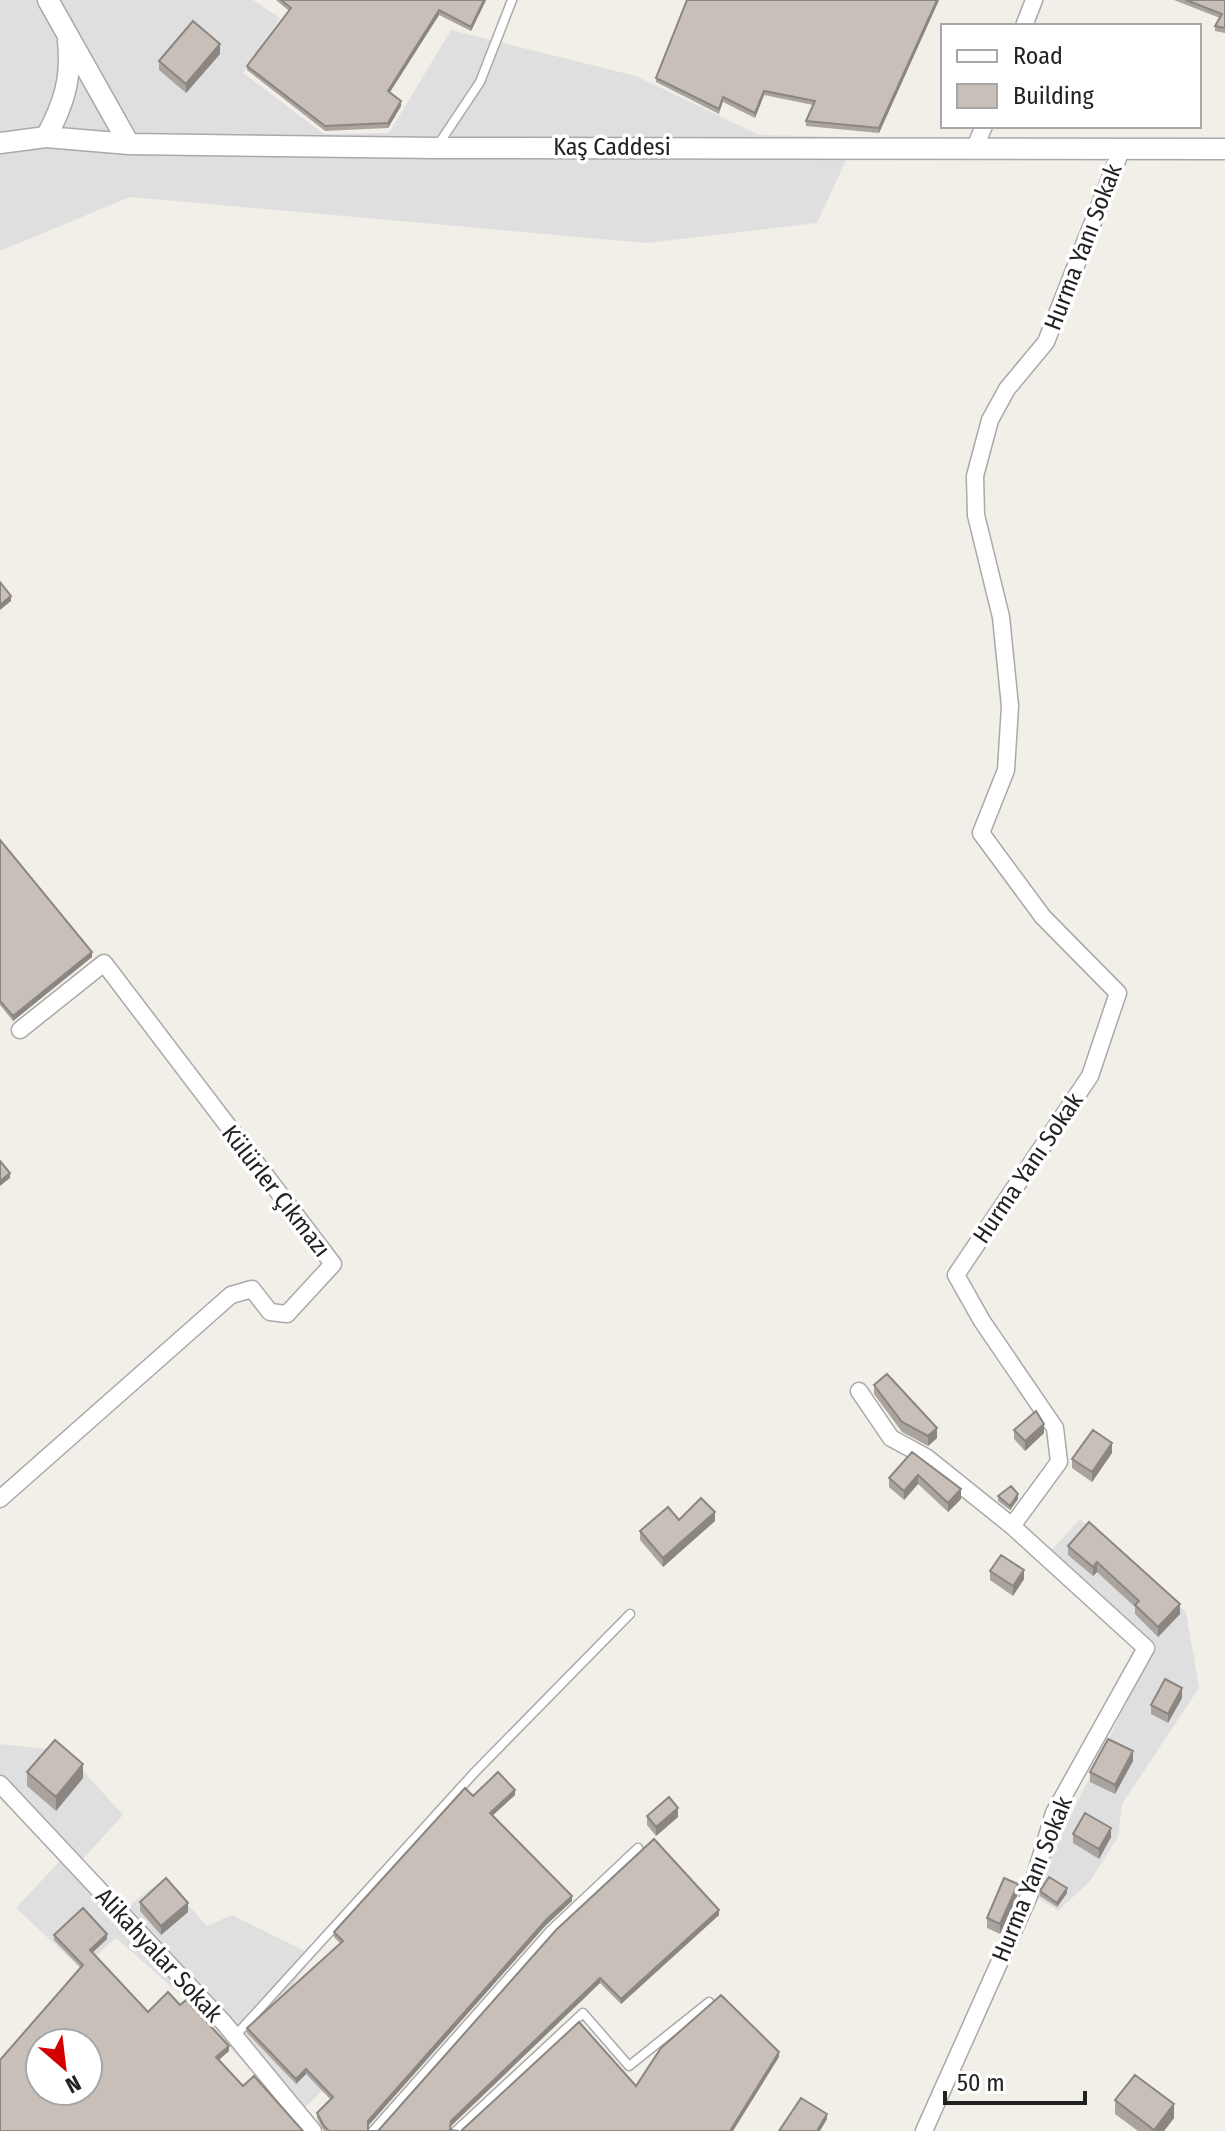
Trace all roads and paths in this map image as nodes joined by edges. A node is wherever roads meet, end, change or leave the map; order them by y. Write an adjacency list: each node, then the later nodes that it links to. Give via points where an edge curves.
1 (48, 0): 5 (street)
2 (512, 0): 11 (lane, via 480,82)
3 (1034, 0): 4 (street)
4 (1025, 24)
5 (67, 33): 7 (street, via 71,71 63,104); 9 (street)
6 (983, 128): 10 (street)
7 (46, 137): 8 (street, Kaş Caddesi); 9 (street, Kaş Caddesi)
8 (0, 143)
9 (129, 144): 11 (street, Kaş Caddesi)
10 (975, 147): 11 (street, Kaş Caddesi); 12 (street, Kaş Caddesi)
11 (436, 148)
12 (1122, 148): 13 (street, Kaş Caddesi); 17 (street, Hurma Yanı Sokak, via 1046,342 1007,389 990,420 975,476 976,515 1001,617 1010,706 1006,770 981,833 1043,917 1118,993 1090,1076 956,1275 1055,1428 1059,1462)
13 (1225, 149)
14 (20, 1030): 16 (street, Külürler Çıkmazı, via 104,963 333,1264 287,1314 270,1312 252,1289 231,1295)
15 (859, 1391): 17 (street, via 891,1438 926,1457)
16 (0, 1499)
17 (1012, 1526): 26 (street, Hurma Yanı Sokak, via 1146,1648 1054,1813 1029,1896)
18 (630, 1614): 22 (lane, via 475,1772)
19 (0, 1784): 22 (street, Alikahyalar Sokak)
20 (638, 1848): 24 (lane, via 551,1930)
21 (709, 2002): 25 (lane, via 629,2066 583,2013)
22 (234, 2036): 23 (street, Alikahyalar Sokak)
23 (313, 2131)
24 (373, 2131)
25 (456, 2131)
26 (924, 2131)

